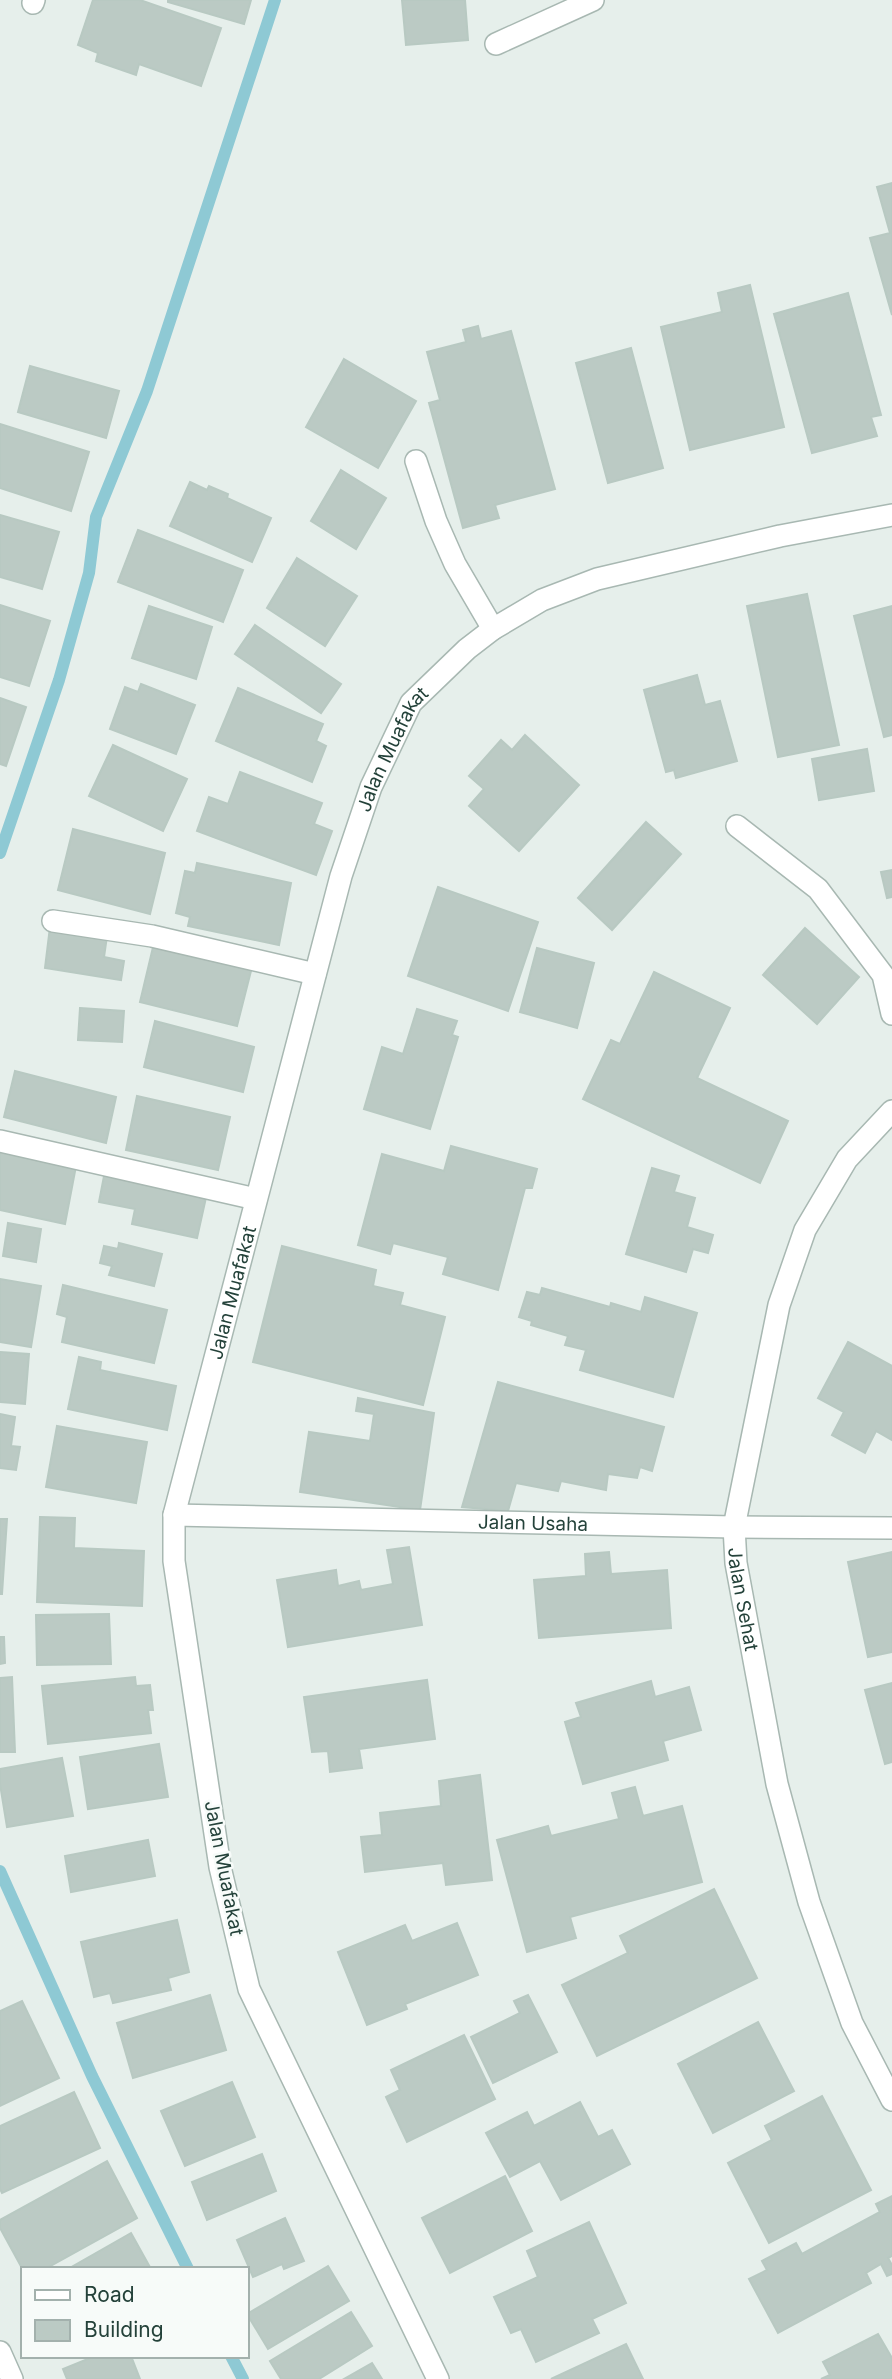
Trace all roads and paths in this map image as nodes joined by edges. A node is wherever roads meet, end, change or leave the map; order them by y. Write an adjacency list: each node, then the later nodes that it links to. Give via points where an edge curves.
1 (593, 0): 2 (street)
2 (496, 44)
3 (416, 461): 5 (street, via 455,564)
4 (892, 515): 5 (street, Jalan Muafakat, via 597,579 542,600)
5 (494, 629): 8 (street, Jalan Muafakat, via 411,702 371,787)
6 (737, 826): 9 (street, via 818,889 883,975)
7 (53, 920): 8 (street, via 152,936)
8 (315, 974): 12 (street, Jalan Muafakat)
9 (892, 1014)
10 (892, 1111): 14 (street, Jalan Sehat, via 847,1159 805,1230 779,1305)
11 (0, 1141): 12 (street)
12 (256, 1199): 13 (street, Jalan Muafakat)
13 (174, 1515): 14 (street, Jalan Usaha); 19 (street, Jalan Muafakat, via 174,1560 220,1867 249,1989)
14 (734, 1527): 15 (street, Jalan Usaha); 16 (street, Jalan Sehat, via 736,1563 777,1784 852,2023)
15 (892, 1528)
16 (892, 2100)
17 (0, 2352): 18 (street)
18 (12, 2379)
19 (438, 2379)

